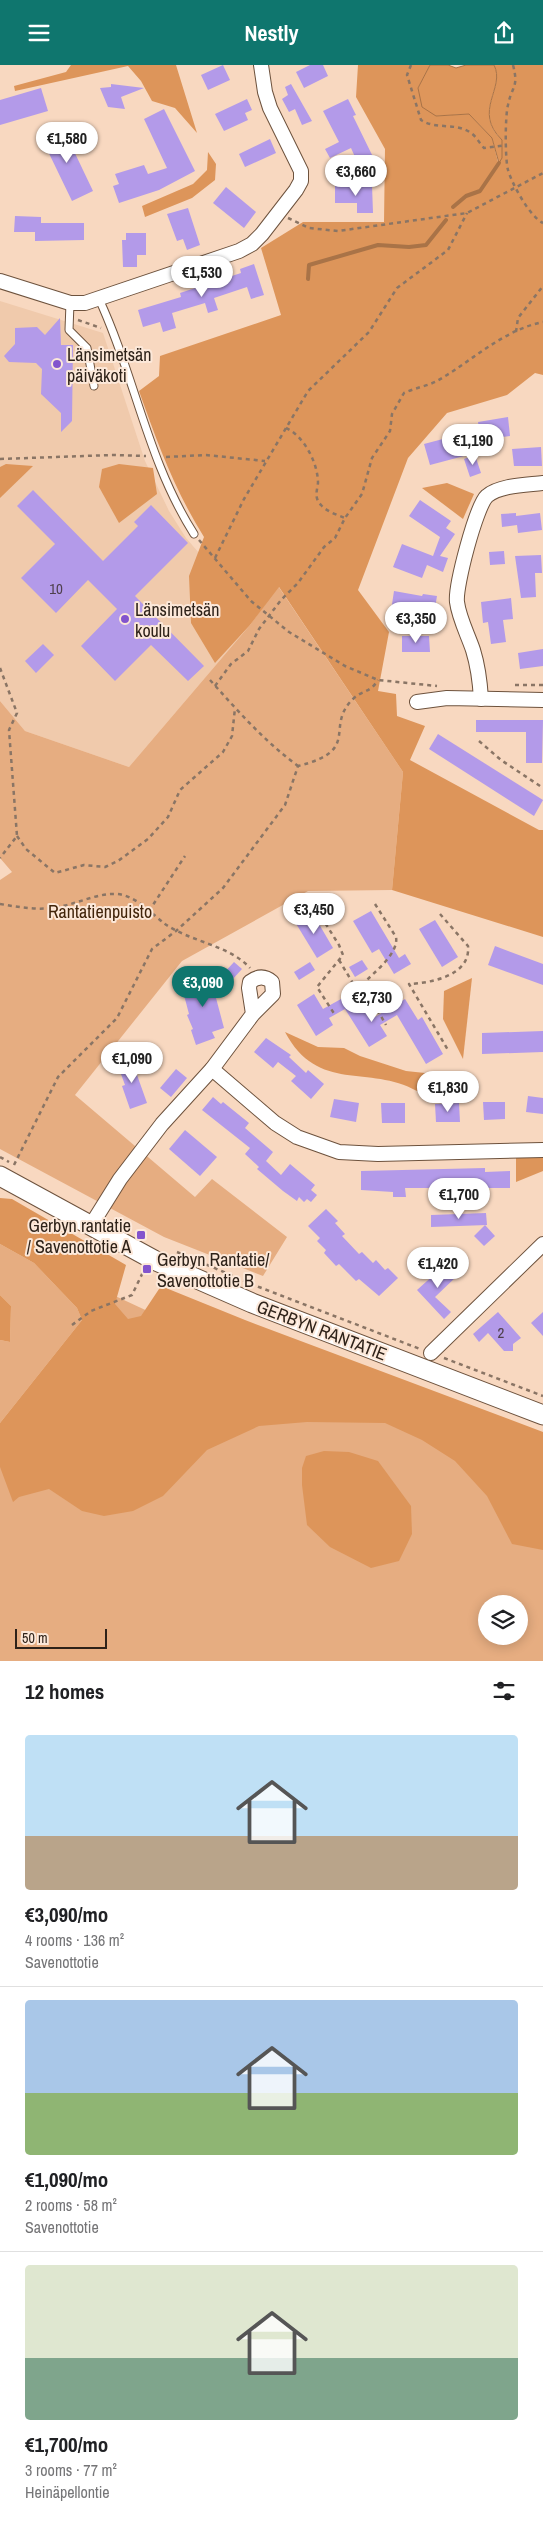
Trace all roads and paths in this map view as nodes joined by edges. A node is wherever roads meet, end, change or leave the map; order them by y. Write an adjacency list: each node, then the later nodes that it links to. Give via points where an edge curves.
1 (261, 65): 7 (street, via 270,109 302,171 298,186)
2 (411, 65): 4 (path, via 407,75 421,120 430,126 457,127 471,133 484,148)
3 (513, 65): 4 (path, via 517,81 508,105)
4 (505, 145): 6 (path, via 508,169)
5 (543, 173): 6 (path)
6 (515, 187): 8 (path); 9 (path, via 537,220)
7 (278, 213): 8 (path, via 309,228 338,231); 12 (street, via 252,244 239,251)
8 (466, 213): 17 (path, via 448,250 398,288 369,332 308,391)
9 (543, 223)
10 (0, 281): 13 (street)
11 (543, 286): 15 (path, via 518,317)
12 (99, 299): 13 (street); 18 (lane, via 115,333)
13 (70, 303): 16 (lane, via 69,329 87,348)
14 (543, 322): 15 (path)
15 (516, 332): 22 (path, via 435,382 404,393 392,414 390,431 372,458 362,494)
16 (94, 386)
17 (286, 428): 20 (path); 22 (path, via 294,432 314,460 318,482 316,496 320,505)
18 (155, 457): 19 (path, via 112,455); 20 (path, via 206,455); 23 (lane, via 177,508)
19 (0, 459)
20 (266, 461): 24 (path)
21 (543, 483): 33 (street, via 506,488 487,496 469,542 458,583 457,603 474,652)
22 (345, 518): 25 (path, via 335,538 319,553)
23 (194, 534): 24 (path)
24 (215, 558): 25 (path, via 251,601)
25 (270, 616): 28 (path, via 289,632 345,666); 31 (path, via 248,651 231,664)
26 (0, 668): 40 (path, via 17,713 9,730)
27 (210, 680): 31 (path)
28 (378, 680): 32 (path); 38 (path, via 372,689 354,698 342,717 340,740 330,755)
29 (507, 685): 30 (path)
30 (543, 685)
31 (216, 686): 36 (path)
32 (440, 686)
33 (481, 699): 34 (street); 35 (street)
34 (543, 700)
35 (418, 702)
36 (235, 708): 38 (path, via 272,747); 40 (path, via 232,736 223,752 180,790 168,817 148,839 118,861 105,867 84,865 55,873 26,849)
37 (479, 741): 39 (path, via 500,760)
38 (298, 766): 48 (path, via 285,805 222,888)
39 (543, 788)
40 (17, 836): 42 (path)
41 (185, 856): 46 (path)
42 (0, 857)
43 (0, 904): 46 (path, via 55,908 96,895 119,894)
44 (375, 904): 54 (path, via 397,943 363,985)
45 (317, 910): 49 (path, via 339,945 343,955)
46 (149, 911): 48 (path)
47 (440, 914): 55 (path, via 468,947 465,959 460,968 438,979 409,984)
48 (176, 931): 50 (path, via 232,955); 60 (path, via 152,949 117,1018 58,1077)
49 (340, 959): 51 (path); 53 (path, via 317,987)
50 (258, 977): 52 (street, via 250,982 249,988); 52 (street, via 268,978 274,989 273,994)
51 (354, 985)
52 (252, 1014): 56 (street)
53 (335, 1015)
54 (386, 1025)
55 (448, 1050)
56 (212, 1069): 57 (street, via 275,1123 297,1137 339,1152); 61 (street, via 162,1124 120,1179)
57 (543, 1150)
58 (0, 1157): 60 (path)
59 (22, 1170): 60 (path)
60 (7, 1171): 61 (main road, GERBYN RANTATIE)
61 (90, 1227): 64 (main road, GERBYN RANTATIE)
62 (543, 1244): 66 (street)
63 (170, 1249): 66 (path)
64 (150, 1258): 65 (path, via 132,1295 91,1311); 68 (main road, GERBYN RANTATIE, via 261,1307)
65 (72, 1325)
66 (431, 1353): 67 (path)
67 (543, 1396)
68 (543, 1415)

